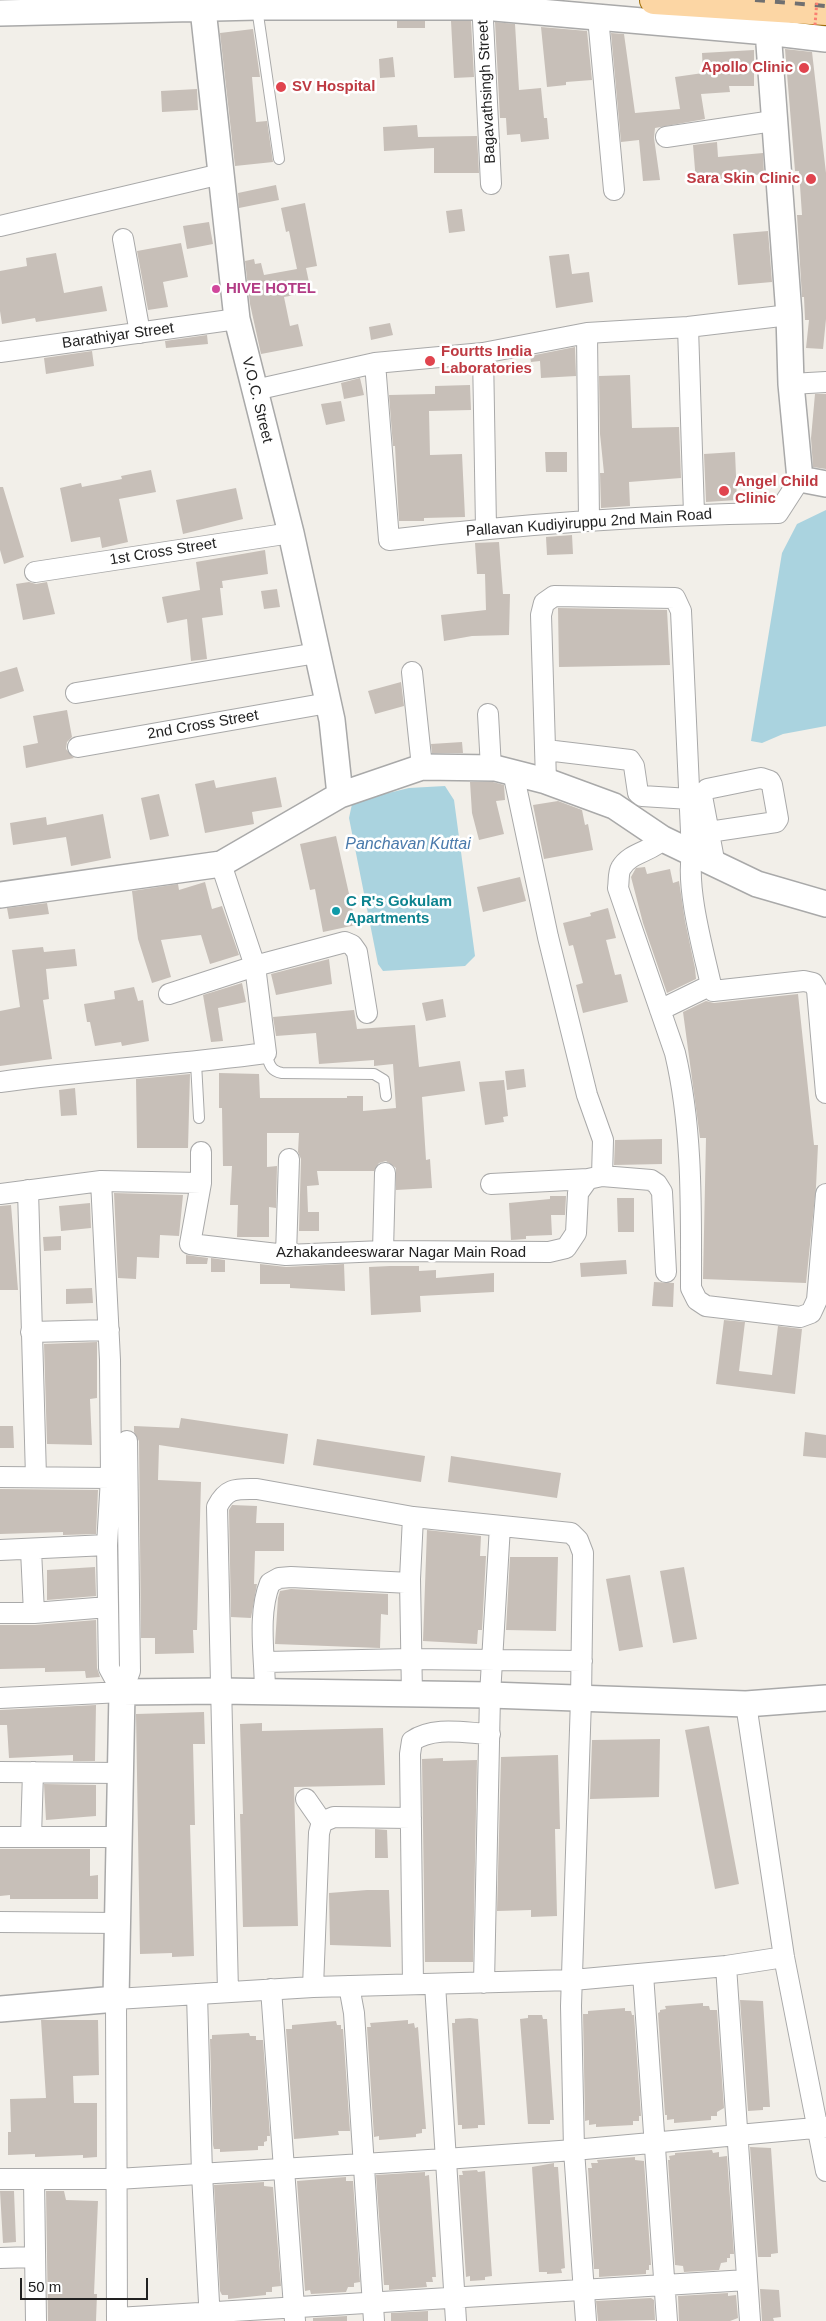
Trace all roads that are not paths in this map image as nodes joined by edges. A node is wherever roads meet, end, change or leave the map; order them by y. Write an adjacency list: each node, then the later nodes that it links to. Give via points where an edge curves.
1 (654, 0): 7 (main road)
2 (202, 4): 4 (street); 5 (street); 12 (street, V.O.C. Street)
3 (483, 4): 4 (street); 6 (street); 13 (street, Bagavathsingh Street)
4 (257, 7): 11 (lane)
5 (0, 13)
6 (598, 17): 7 (street); 14 (street)
7 (767, 20): 8 (main road); 9 (street)
8 (822, 25)
9 (773, 121): 10 (street); 17 (street)
10 (666, 136)
11 (279, 159)
12 (221, 174): 15 (street); 18 (street, V.O.C. Street)
13 (491, 184)
14 (614, 190)
15 (0, 226)
16 (122, 239): 20 (street)
17 (788, 315): 19 (street); 26 (street)
18 (237, 319): 20 (street, Barathiyar Street); 27 (street, V.O.C. Street)
19 (688, 327): 21 (street); 30 (street)
20 (140, 333): 22 (street, Barathiyar Street)
21 (587, 333): 23 (street); 31 (street)
22 (0, 352)
23 (483, 353): 24 (street); 32 (street)
24 (375, 363): 27 (street); 32 (street, Pallavan Kudiyiruppu 2nd Main Road, via 390,540)
25 (826, 382): 26 (street)
26 (791, 384): 28 (street)
27 (255, 390): 33 (street, V.O.C. Street)
28 (800, 480): 29 (street); 30 (street, Pallavan Kudiyiruppu 2nd Main Road, via 778,513)
29 (826, 484)
30 (694, 514): 31 (street, Pallavan Kudiyiruppu 2nd Main Road)
31 (589, 521): 32 (street, Pallavan Kudiyiruppu 2nd Main Road)
32 (486, 528)
33 (291, 533): 34 (street, 1st Cross Street); 35 (street, V.O.C. Street)
34 (35, 572)
35 (317, 652): 37 (street); 38 (street, V.O.C. Street)
36 (412, 672): 42 (street)
37 (76, 693)
38 (328, 703): 40 (street, 2nd Cross Street); 45 (street, V.O.C. Street)
39 (488, 714): 43 (street, Azhakandeeswarar Nagar Main Road)
40 (78, 747)
41 (546, 750): 44 (street); 46 (street, via 630,760 638,793 642,796); 46 (street, via 541,615 544,603 554,596 675,598 681,611)
42 (422, 767): 43 (street); 45 (street)
43 (502, 770): 44 (street); 68 (street, Azhakandeeswarar Nagar Main Road, via 587,1095 603,1140)
44 (546, 781): 48 (street, via 614,806)
45 (340, 795): 50 (street)
46 (690, 799): 49 (street)
47 (709, 832): 51 (street)
48 (664, 839): 49 (street); 57 (street, via 657,846 633,856 621,868 618,888)
49 (692, 854): 51 (street); 55 (street, via 690,866 699,929)
50 (221, 864): 52 (street); 54 (street)
51 (715, 865): 53 (street, via 757,884)
52 (0, 895)
53 (826, 904)
54 (255, 966): 56 (street); 58 (street, via 345,942 357,952); 59 (street)
55 (711, 985): 57 (street); 62 (street, via 714,991 804,981 813,984 817,990)
56 (169, 994)
57 (660, 1010): 74 (street, via 681,1077 691,1187 691,1288 697,1300 706,1306 800,1317 811,1313 817,1300)
58 (366, 1013)
59 (266, 1053): 60 (street); 63 (lane, via 275,1072 282,1074 380,1076 384,1080)
60 (196, 1062): 61 (street); 64 (lane)
61 (0, 1082)
62 (826, 1093)
63 (386, 1096)
64 (199, 1118)
65 (201, 1152): 70 (street)
66 (289, 1159): 76 (street)
67 (385, 1173): 75 (street)
68 (595, 1178): 71 (street); 75 (street, Azhakandeeswarar Nagar Main Road, via 578,1193 576,1233 566,1248 549,1252); 77 (street, via 651,1180 657,1184 662,1192)
69 (101, 1182): 70 (street); 72 (street); 78 (street)
70 (201, 1183): 76 (street, Azhakandeeswarar Nagar Main Road, via 190,1244)
71 (491, 1184)
72 (28, 1190): 73 (street); 79 (street)
73 (0, 1194)
74 (826, 1194)
75 (384, 1252): 76 (street, Azhakandeeswarar Nagar Main Road)
76 (286, 1255)
77 (666, 1272)
78 (109, 1330): 79 (street); 83 (street)
79 (31, 1332): 82 (street)
80 (127, 1441): 98 (street, via 130,1671)
81 (0, 1477): 82 (street)
82 (36, 1478): 83 (street)
83 (111, 1478): 86 (street)
84 (413, 1517): 85 (street); 89 (street); 97 (street, via 257,1490 236,1489 223,1495 217,1507)
85 (500, 1526): 94 (street); 95 (street, via 571,1533 578,1540 584,1553)
86 (108, 1545): 88 (street); 90 (street)
87 (0, 1550): 88 (street)
88 (31, 1550): 92 (street)
89 (410, 1583): 93 (street); 96 (street, via 279,1578 270,1583 266,1594)
90 (108, 1607): 92 (street); 98 (street, via 109,1668)
91 (0, 1613): 92 (street)
92 (34, 1613)
93 (411, 1659): 94 (street); 96 (street); 100 (street)
94 (492, 1659): 95 (street); 101 (street)
95 (582, 1661): 104 (street)
96 (265, 1662): 99 (street)
97 (220, 1691): 98 (street); 99 (street); 128 (street)
98 (122, 1692): 102 (street); 109 (street)
99 (265, 1692): 100 (street)
100 (412, 1695): 101 (street)
101 (490, 1695): 104 (street); 106 (street)
102 (0, 1698)
103 (826, 1698): 105 (street)
104 (581, 1699): 105 (street); 121 (street)
105 (746, 1704): 118 (street)
106 (490, 1734): 111 (street, via 443,1732 421,1735 412,1741); 122 (street)
107 (0, 1772): 108 (street)
108 (33, 1772): 109 (street); 114 (street)
109 (120, 1772): 115 (street)
110 (306, 1799): 112 (street)
111 (411, 1818): 112 (street, via 334,1817); 123 (street)
112 (322, 1822): 126 (street)
113 (0, 1837): 114 (street)
114 (32, 1837): 115 (street)
115 (119, 1838): 117 (street)
116 (0, 1922): 117 (street)
117 (118, 1923): 130 (street)
118 (784, 1957): 119 (street); 132 (street)
119 (726, 1966): 120 (street); 133 (street)
120 (643, 1974): 121 (street); 134 (street)
121 (573, 1980): 122 (street); 135 (street)
122 (484, 1982): 124 (street)
123 (413, 1984): 124 (street); 125 (street)
124 (435, 1984): 136 (street)
125 (349, 1986): 126 (street); 137 (street, via 354,2013)
126 (313, 1987): 127 (street)
127 (270, 1990): 128 (street); 138 (street)
128 (228, 1992): 129 (street)
129 (197, 1994): 130 (street); 140 (street)
130 (116, 1999): 131 (street); 143 (street)
131 (0, 2009)
132 (822, 2127): 133 (street); 139 (street)
133 (738, 2136): 134 (street); 146 (street)
134 (654, 2143): 135 (street); 147 (street)
135 (574, 2150): 136 (street); 148 (street)
136 (445, 2159): 137 (street); 149 (street)
137 (364, 2164): 138 (street); 150 (street)
138 (285, 2169): 140 (street); 151 (street)
139 (826, 2171)
140 (202, 2174): 143 (street); 152 (street)
141 (34, 2178): 142 (street); 143 (street); 144 (street)
142 (0, 2179)
143 (117, 2179): 153 (street)
144 (34, 2257): 145 (street); 154 (street)
145 (0, 2258)
146 (747, 2280): 147 (street); 158 (street)
147 (665, 2285): 148 (street); 157 (street)
148 (584, 2290): 149 (street); 156 (street)
149 (454, 2298): 150 (street); 155 (street)
150 (374, 2312): 151 (street)
151 (294, 2314): 152 (street)
152 (210, 2316): 153 (street)
153 (117, 2319)
154 (36, 2321)
155 (456, 2321)
156 (586, 2321)
157 (667, 2321)
158 (750, 2321)

